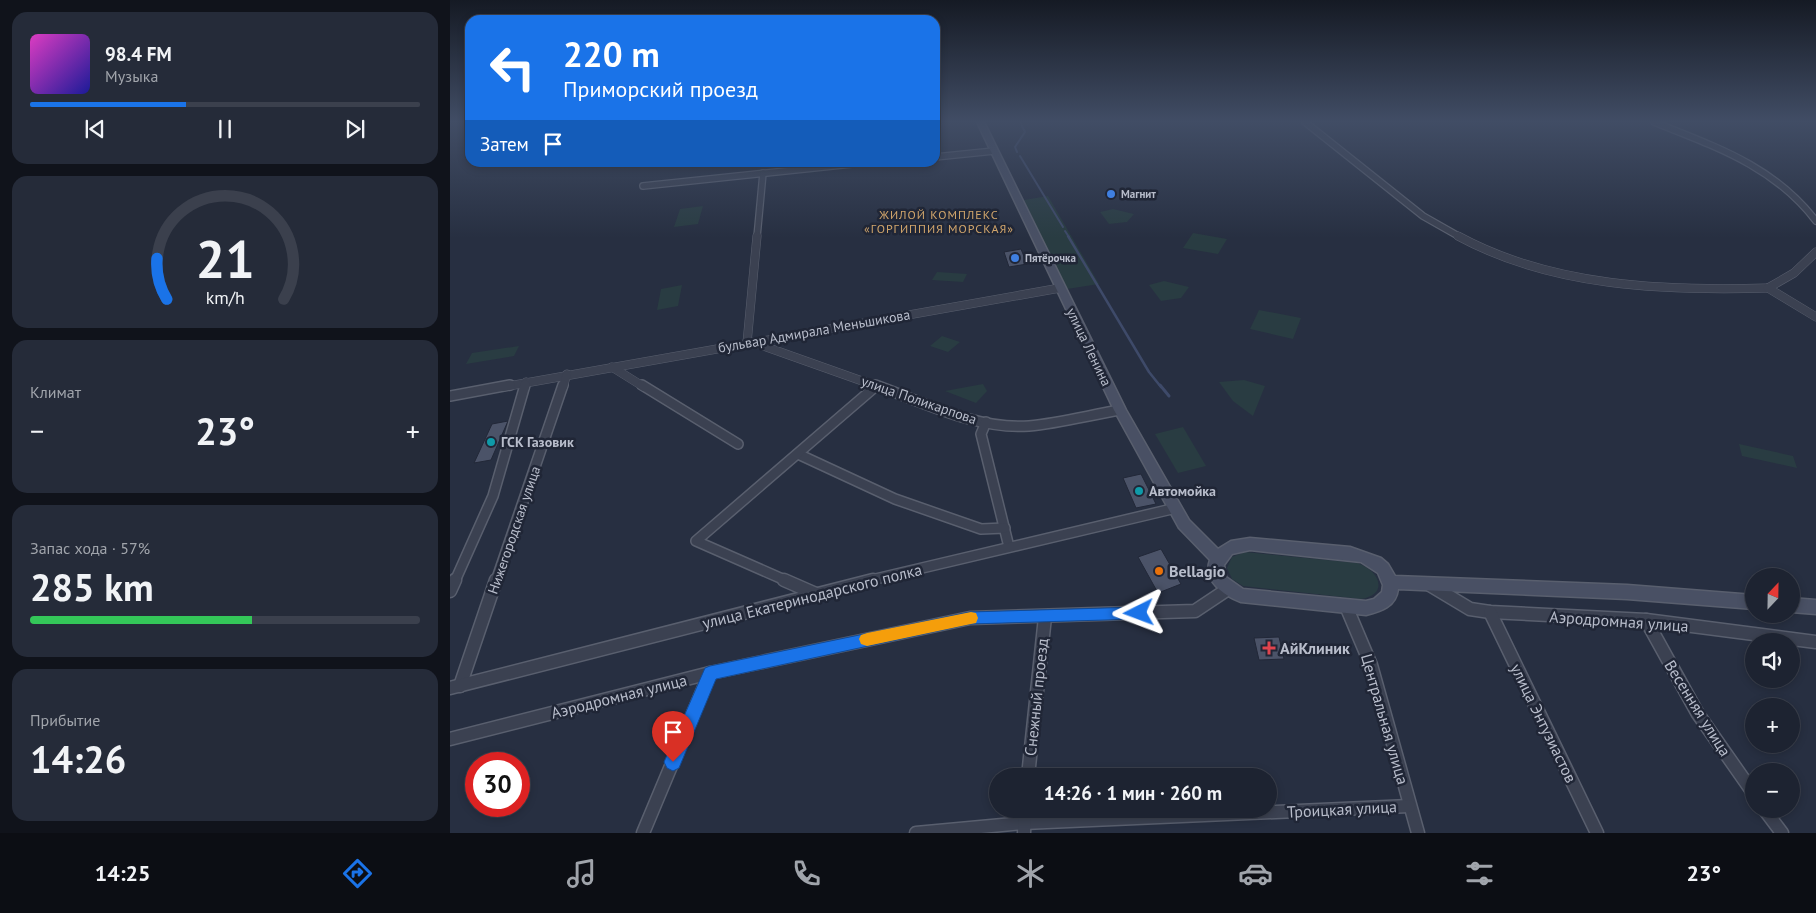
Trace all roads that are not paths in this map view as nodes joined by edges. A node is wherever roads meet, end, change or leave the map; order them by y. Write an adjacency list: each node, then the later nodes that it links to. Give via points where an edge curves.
1 (999, 161): 10 (street, улица Ленина)
2 (1354, 161): 11 (street, via 1433,223 1507,257 1554,272 1676,289)
3 (1741, 161): 6 (street)
4 (826, 167): 5 (street)
5 (763, 174): 7 (street); 13 (street)
6 (1767, 175): 8 (street, via 1800,199)
7 (644, 186)
8 (1816, 222)
9 (1816, 252): 11 (street, via 1803,266)
10 (1060, 288): 13 (street, бульвар Адмирала Меньшикова); 19 (street, улица Ленина)
11 (1768, 288): 12 (street)
12 (1816, 317)
13 (749, 342): 14 (street, бульвар Адмирала Меньшикова); 17 (street, улица Поликарпова)
14 (612, 367): 15 (street, бульвар Адмирала Меньшикова); 21 (street)
15 (568, 374): 16 (street, бульвар Адмирала Меньшикова); 41 (street, Нижегородская улица)
16 (526, 382): 18 (street, бульвар Адмирала Меньшикова); 30 (street, via 492,496)
17 (876, 386): 20 (street, улица Поликарпова, via 970,420); 22 (street)
18 (450, 396)
19 (1120, 410): 20 (street, улица Поликарпова, via 1030,426); 23 (street, улица Ленина)
20 (986, 422): 24 (street, via 981,434)
21 (738, 444)
22 (798, 454): 24 (street, via 895,499 982,529); 31 (street, via 696,541)
23 (1176, 508): 25 (street, улица Екатеринодарского полка); 26 (street, улица Ленина, via 1191,533)
24 (1005, 528): 25 (street)
25 (1009, 547): 31 (street, улица Екатеринодарского полка)
26 (1218, 558): 27 (street, via 1228,548 1242,544 1349,553 1375,561 1384,568); 29 (street, via 1216,572)
27 (1391, 582): 28 (street); 33 (street, via 1388,596 1377,606)
28 (1428, 583): 32 (street); 36 (street, Аэродромная улица, via 1470,609)
29 (1228, 589): 33 (street, via 1249,596); 37 (street, Аэродромная улица, via 1195,610)
30 (450, 591)
31 (816, 594): 41 (street, улица Екатеринодарского полка)
32 (1745, 601)
33 (1346, 606): 45 (street, Центральная улица, via 1371,665)
34 (1800, 606): 35 (street)
35 (1816, 607)
36 (1490, 612): 38 (street, Аэродромная улица); 51 (street, улица Энтузиастов)
37 (1045, 617): 40 (street, Аэродромная улица, via 970,618); 43 (street, Снежный проезд)
38 (1646, 620): 39 (street, Аэродромная улица); 44 (street, Весенняя улица, via 1698,714)
39 (1816, 642)
40 (710, 673): 42 (street, Аэродромная улица); 48 (street)
41 (455, 687)
42 (450, 739)
43 (1029, 768)
44 (1745, 781)
45 (1410, 806): 47 (street, Троицкая улица); 50 (street, Центральная улица)
46 (1771, 818): 52 (street)
47 (1024, 828): 49 (street, Троицкая улица)
48 (643, 833)
49 (916, 833)
50 (1418, 833)
51 (1597, 833)
52 (1782, 833)

